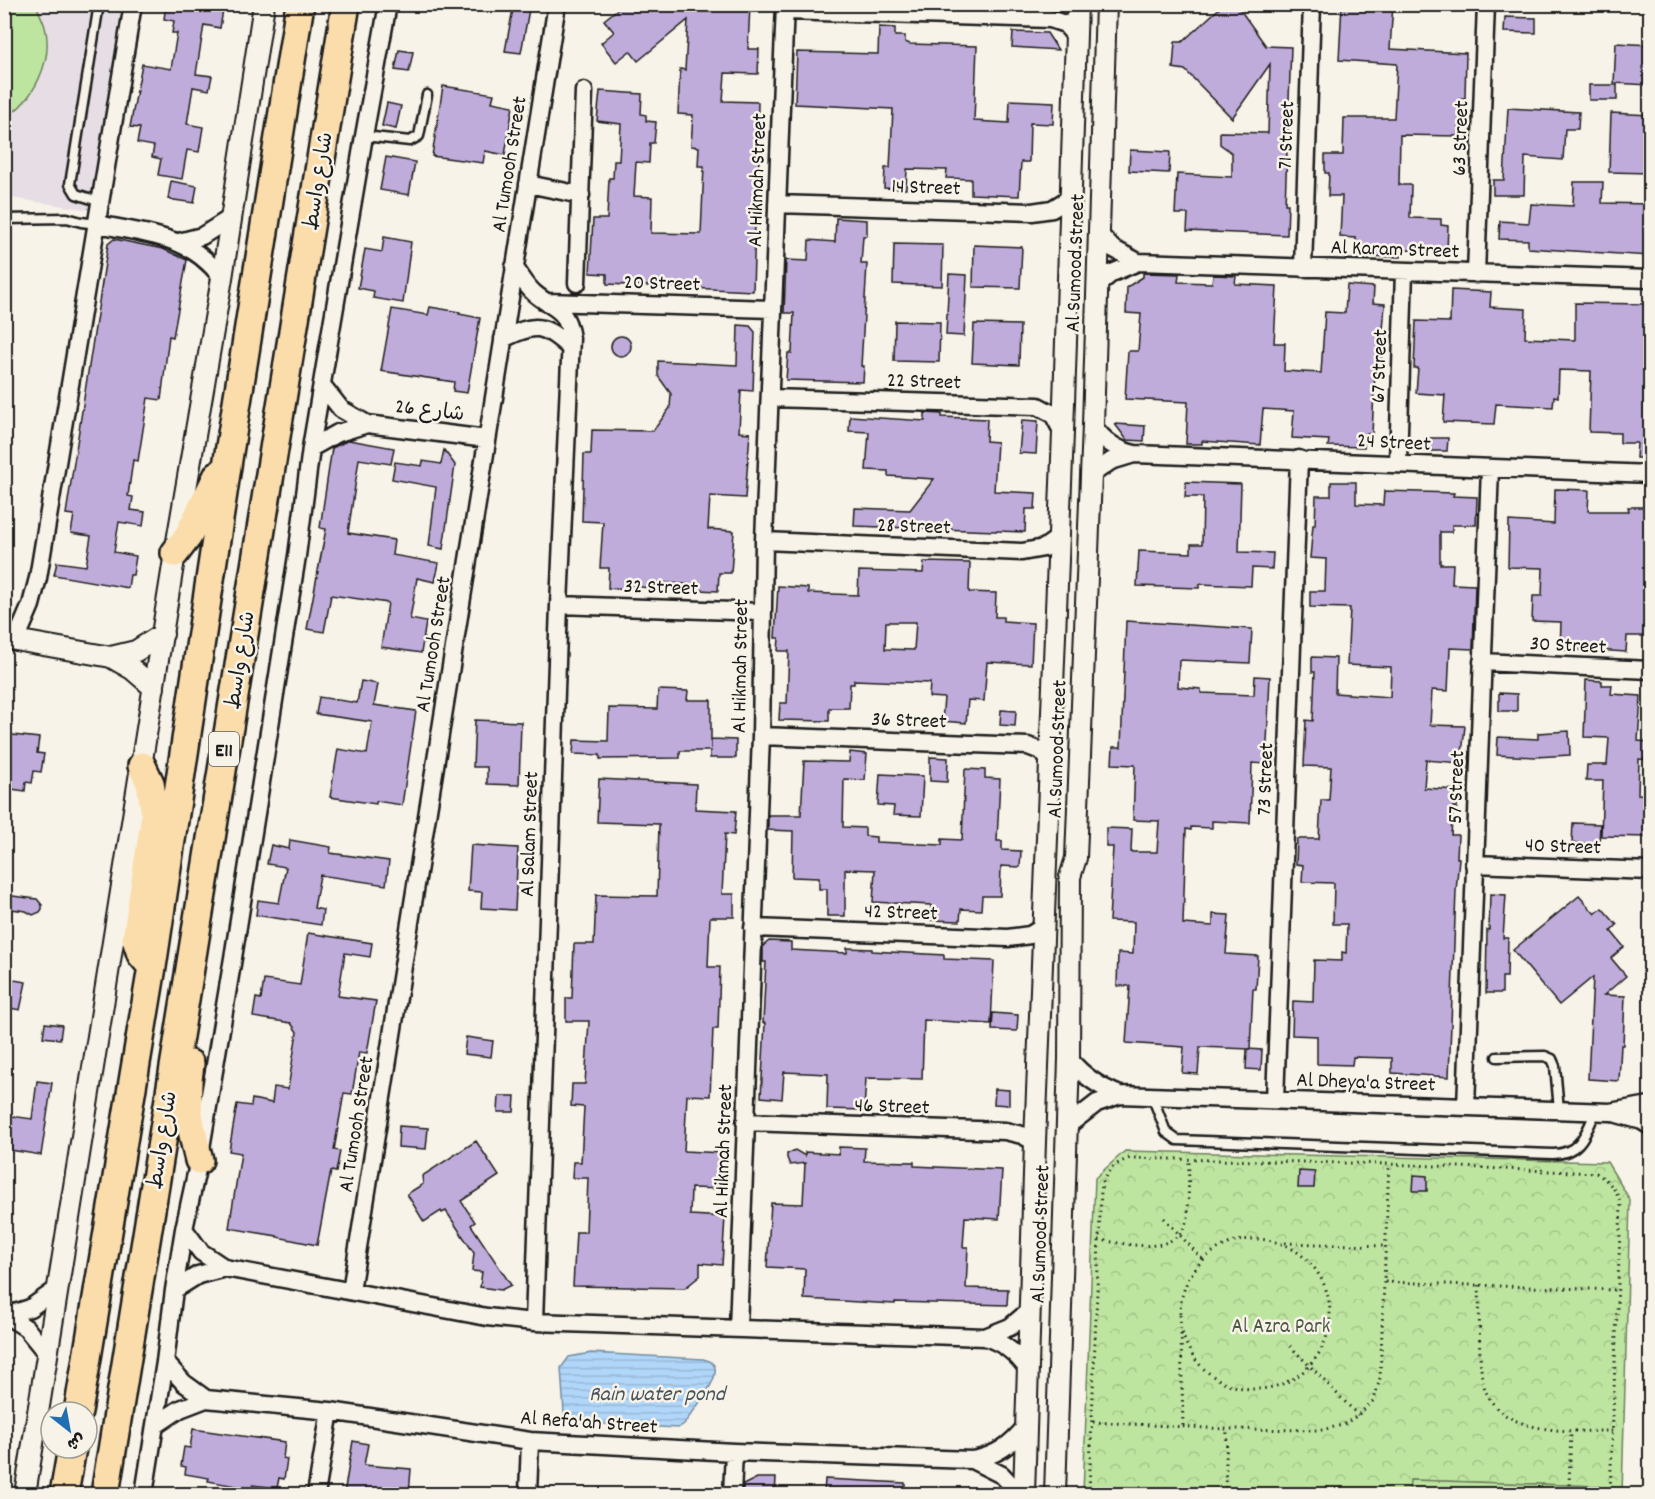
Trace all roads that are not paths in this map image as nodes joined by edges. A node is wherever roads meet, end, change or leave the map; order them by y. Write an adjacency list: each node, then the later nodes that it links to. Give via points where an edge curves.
1 (99, 4): 20 (lane, via 70,184 76,194)
2 (133, 4): 20 (street)
3 (264, 4): 22 (street)
4 (300, 4): 47 (highway, شارع واسط / E11)
5 (346, 4): 74 (highway, شارع واسط / E11)
6 (388, 4): 16 (street)
7 (557, 4): 17 (street, Al Tumooh Street)
8 (1077, 4): 13 (street, Al Sumood Street)
9 (1106, 4): 25 (street, Al Sumood Street)
10 (1312, 4): 29 (street, 71 Street)
11 (1486, 4): 31 (street, 63 Street)
12 (785, 8): 13 (street, via 1050,19 1065,24); 21 (street, Al Hikmah Street)
13 (1076, 37): 19 (street, Al Sumood Street)
14 (584, 91): 18 (street)
15 (427, 95): 16 (lane, via 417,138 410,141)
16 (364, 136): 40 (street)
17 (528, 184): 18 (street); 28 (street, Al Tumooh Street)
18 (581, 195): 34 (street)
19 (1070, 198): 21 (street, 14 Street, via 1052,210 1032,212); 45 (street, Al Sumood Street)
20 (102, 202): 24 (street)
21 (777, 204): 37 (street, Al Hikmah Street)
22 (232, 218): 26 (street, via 202,236); 32 (street)
23 (4, 219): 24 (lane, via 67,218)
24 (98, 224): 26 (street); 61 (street, via 39,578 31,605)
25 (1099, 234): 27 (street, Al Karam Street, via 1112,248); 35 (street, Al Sumood Street)
26 (179, 242): 32 (street, via 208,260)
27 (1138, 262): 29 (street, Al Karam Street); 35 (street, Al Karam Street, via 1112,273)
28 (514, 267): 36 (street, Al Salam Street, via 534,293); 38 (street, Al Tumooh Street)
29 (1303, 268): 30 (street, Al Karam Street)
30 (1404, 271): 31 (street, Al Karam Street); 50 (street, 67 Street)
31 (1476, 274): 33 (street, Al Karam Street)
32 (222, 278): 57 (street)
33 (1650, 279)
34 (577, 283)
35 (1097, 285): 43 (street, Al Sumood Street)
36 (548, 302): 37 (street, 20 Street); 39 (street, Al Salam Street, via 566,319)
37 (773, 309): 41 (street, Al Hikmah Street)
38 (503, 339): 39 (street, via 537,327 556,335); 44 (street, Al Tumooh Street)
39 (570, 348): 58 (street, Al Salam Street)
40 (322, 385): 42 (street, شارع 26, via 341,409); 46 (street)
41 (770, 398): 45 (street, 22 Street, via 1038,406 1053,414); 56 (street, Al Hikmah Street)
42 (367, 424): 44 (street, شارع 26); 46 (street, شارع 26, via 338,433)
43 (1093, 425): 48 (street, 24 Street, via 1106,441); 53 (street, Al Sumood Street)
44 (487, 439): 94 (street, Al Tumooh Street)
45 (1062, 439): 54 (street, via 1072,478 1073,512 1081,520); 55 (street, Al Sumood Street)
46 (311, 448): 89 (street)
47 (229, 453): 57 (highway); 75 (highway, شارع واسط / E11)
48 (1135, 454): 49 (street, 24 Street); 53 (street, 24 Street, via 1111,461)
49 (1299, 459): 50 (street, 24 Street); 80 (street, 73 Street)
50 (1398, 463): 51 (street, 24 Street)
51 (1491, 468): 52 (street, 24 Street); 63 (street, 57 Street)
52 (1650, 474)
53 (1091, 475): 54 (street, Al Sumood Street)
54 (1089, 515): 71 (street, Al Sumood Street, via 1076,858)
55 (1058, 538): 56 (street, 28 Street, via 1044,548 1022,552); 68 (street, Al Sumood Street)
56 (764, 541): 59 (street, Al Hikmah Street)
57 (175, 553): 60 (street)
58 (559, 605): 59 (street, 32 Street); 97 (street, Al Salam Street)
59 (762, 612): 66 (street, Al Hikmah Street)
60 (163, 634): 62 (street, via 136,651); 65 (street)
61 (10, 639): 62 (street)
62 (111, 657): 65 (street)
63 (1482, 662): 64 (street, 30 Street); 69 (street, 57 Street)
64 (1650, 670)
65 (154, 688): 67 (street)
66 (761, 735): 68 (street, 36 Street, via 1028,746 1041,751); 73 (street, Al Hikmah Street)
67 (141, 766): 75 (highway, via 150,783 155,815 136,939 141,954); 92 (street)
68 (1050, 771): 71 (street, via 1073,791); 72 (street, Al Sumood Street)
69 (1474, 864): 70 (street, 40 Street); 82 (street, 57 Street)
70 (1650, 871)
71 (1070, 877): 77 (street, Al Sumood Street)
72 (1043, 927): 73 (street, 42 Street, via 1030,935 1008,938); 88 (street, Al Sumood Street)
73 (753, 928): 85 (street, Al Hikmah Street)
74 (190, 958): 89 (highway, via 201,990 187,1096); 114 (highway, شارع واسط / E11)
75 (152, 967): 104 (highway, شارع واسط / E11)
76 (1497, 1057): 83 (lane, via 1552,1059)
77 (1069, 1059): 78 (street, Al Dheya'a Street, via 1087,1077); 87 (street, Al Sumood Street)
78 (1120, 1095): 79 (street, Al Dheya'a Street); 87 (street, Al Dheya'a Street, via 1097,1103)
79 (1152, 1096): 80 (street, Al Dheya'a Street); 84 (lane, via 1166,1132 1177,1140 1190,1142 1562,1154 1584,1140)
80 (1275, 1100): 82 (street, Al Dheya'a Street)
81 (1650, 1105): 84 (street, Al Dheya'a Street)
82 (1466, 1107): 83 (street, Al Dheya'a Street)
83 (1558, 1110): 84 (street, Al Dheya'a Street)
84 (1603, 1112): 86 (street, Al Dheya'a Street)
85 (745, 1122): 88 (street, 46 Street, via 1005,1131); 98 (street, Al Hikmah Street)
86 (1650, 1126)
87 (1066, 1127): 120 (street, Al Sumood Street)
88 (1035, 1142): 95 (street, Al Sumood Street)
89 (199, 1160): 90 (street)
90 (184, 1229): 91 (street, via 201,1252); 93 (street)
91 (225, 1268): 93 (street, via 198,1275); 94 (street)
92 (57, 1289): 96 (street, via 30,1308); 100 (street)
93 (174, 1290): 101 (street)
94 (351, 1291): 97 (street)
95 (1030, 1310): 99 (street, via 1010,1327); 102 (street, Al Sumood Street)
96 (6, 1315): 100 (street, via 26,1328)
97 (534, 1322): 98 (street)
98 (738, 1328): 99 (street)
99 (986, 1337): 102 (street, via 1014,1352)
100 (47, 1354): 112 (street)
101 (165, 1362): 103 (street); 106 (street)
102 (1028, 1370): 107 (street, Al Sumood Street)
103 (206, 1399): 105 (street, Al Refa'ah Street); 106 (street, Al Refa'ah Street, via 180,1409)
104 (80, 1400)
105 (330, 1411): 108 (street, Al Refa'ah Street); 116 (street)
106 (156, 1425): 115 (street)
107 (1026, 1426): 111 (street, Al Refa'ah Street, via 1007,1447); 119 (street, Al Sumood Street)
108 (530, 1442): 109 (street, Al Refa'ah Street); 117 (street)
109 (734, 1452): 111 (street, Al Refa'ah Street); 118 (street)
110 (70, 1460): 113 (highway)
111 (972, 1460): 119 (street, Al Refa'ah Street, via 1002,1475)
112 (25, 1494)
113 (64, 1494)
114 (105, 1494)
115 (144, 1494)
116 (316, 1494)
117 (528, 1494)
118 (732, 1494)
119 (1022, 1494)
120 (1055, 1494)

